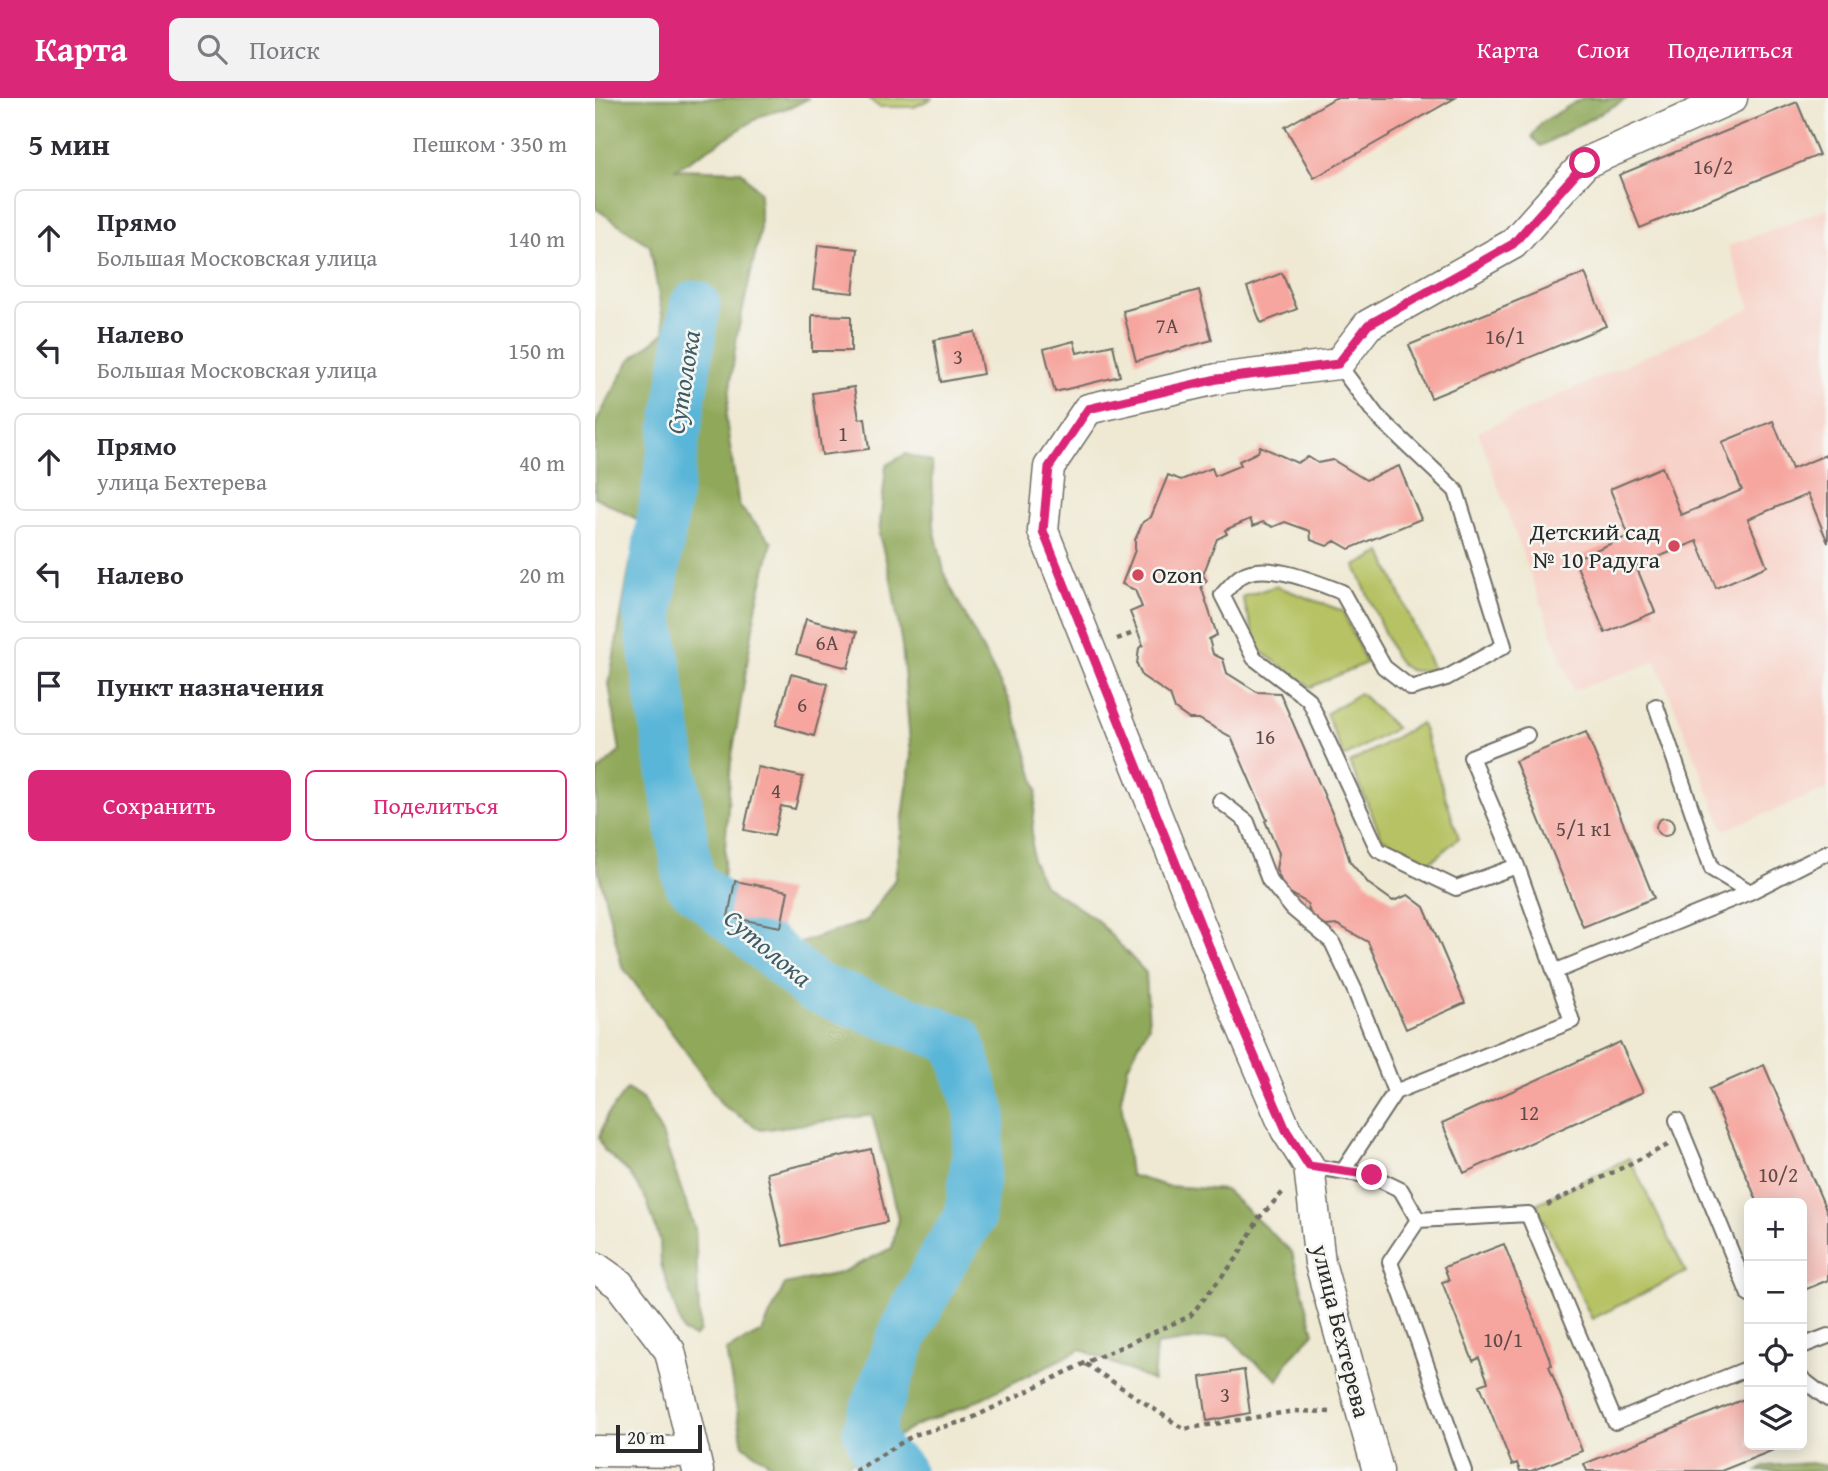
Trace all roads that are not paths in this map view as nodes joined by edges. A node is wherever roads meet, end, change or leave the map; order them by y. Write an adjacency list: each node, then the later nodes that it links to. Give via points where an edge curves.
1 (1732, 98): 2 (street, via 1585,163 1513,244 1368,325)
2 (1338, 364): 7 (lane, via 1376,415 1456,491 1504,646 1445,678 1411,688 1384,667 1342,592 1268,570 1242,574 1222,595 1254,658 1309,700 1378,850 1456,888); 12 (street, улица Бехтерева, via 1217,379 1088,409 1049,467 1043,531 1230,999 1286,1130)
3 (1656, 706): 8 (lane, via 1712,869)
4 (1527, 735): 7 (lane, via 1471,757)
5 (1220, 800): 10 (lane, via 1247,822 1269,880 1293,909 1332,942)
6 (1828, 852): 8 (lane)
7 (1517, 866): 9 (lane)
8 (1750, 892): 9 (lane)
9 (1554, 972): 10 (lane, via 1572,1021)
10 (1395, 1092): 13 (lane)
11 (1677, 1120): 16 (lane)
12 (1309, 1166): 13 (lane); 24 (street, улица Бехтерева, via 1320,1263)
13 (1343, 1171): 14 (lane, via 1372,1175 1401,1190)
14 (1418, 1220): 19 (lane, via 1528,1214 1615,1422); 25 (lane, via 1389,1262)
15 (595, 1266): 23 (street, via 619,1284 670,1351)
16 (1744, 1283)
17 (1828, 1336): 18 (lane)
18 (1807, 1344)
19 (1744, 1370)
20 (1807, 1383): 21 (lane)
21 (1828, 1399)
22 (595, 1451): 23 (street)
23 (696, 1461)
24 (1378, 1471)
25 (1464, 1471)

